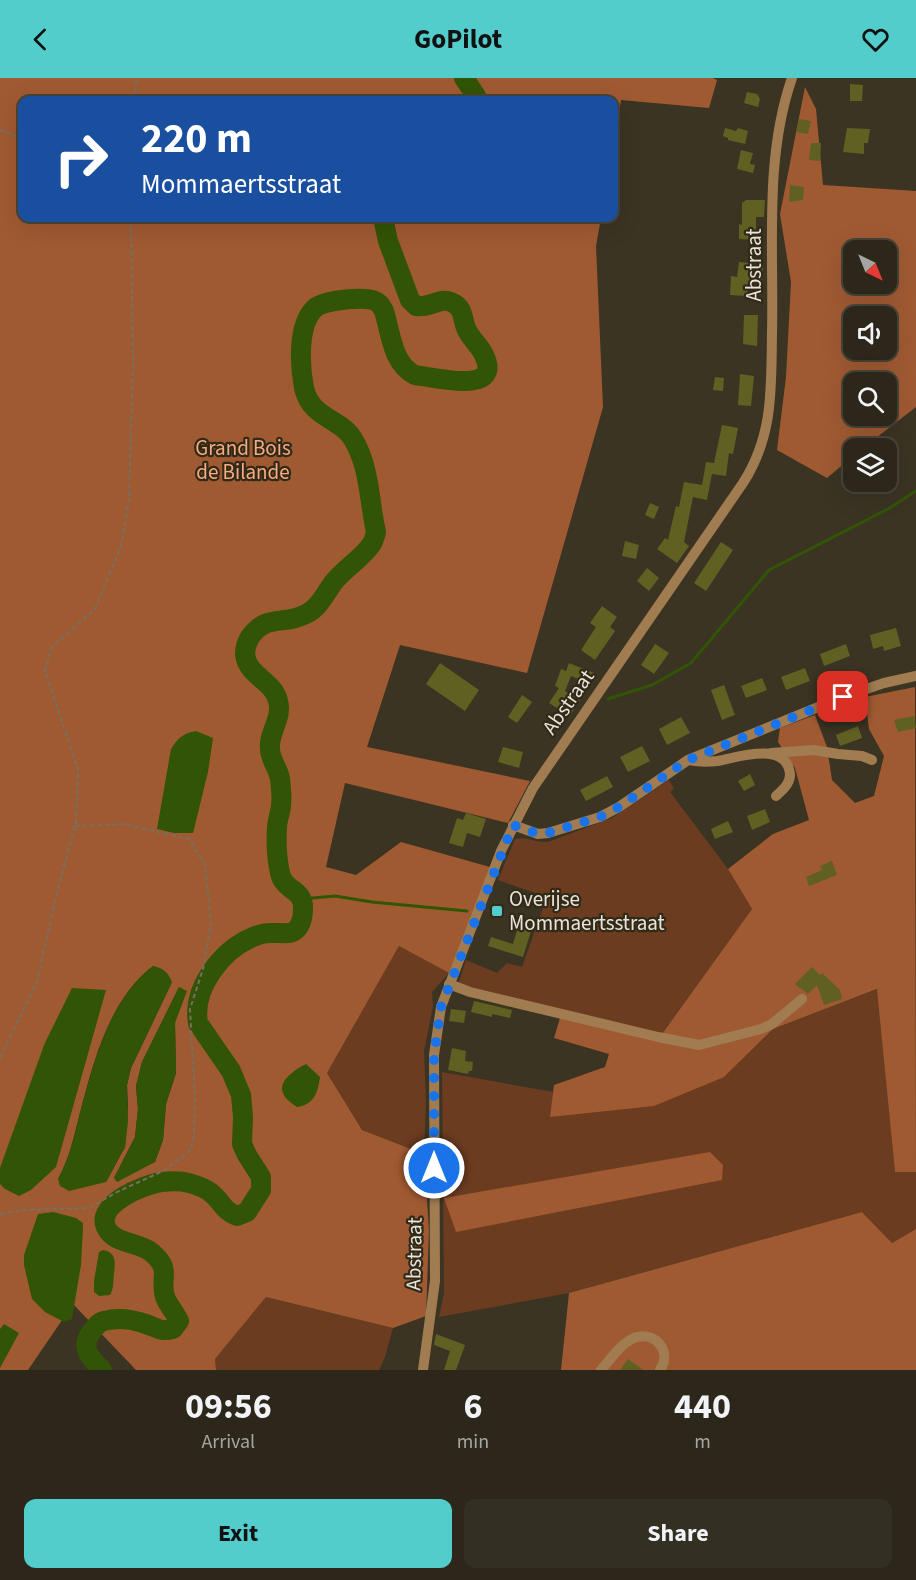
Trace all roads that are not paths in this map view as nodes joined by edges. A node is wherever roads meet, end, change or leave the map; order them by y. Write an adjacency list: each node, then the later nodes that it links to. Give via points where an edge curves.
1 (792, 78): 7 (street, Abstraat, via 775,164 770,409 759,453 743,483 532,788)
2 (916, 676): 4 (street, via 843,697)
3 (768, 754): 4 (street, via 749,753 717,761); 5 (street, via 814,750); 6 (street, via 784,760 789,768 790,778)
4 (688, 760): 7 (street, via 600,817 538,834)
5 (872, 760)
6 (776, 796)
7 (513, 825): 8 (street, Abstraat)
8 (449, 984): 9 (street, via 699,1045 767,1027); 10 (street, Abstraat, via 441,1007 434,1055 435,1281)
9 (802, 999)
10 (423, 1370)
11 (601, 1370): 12 (street, via 623,1346 646,1337 659,1343 665,1352)
12 (660, 1370)

